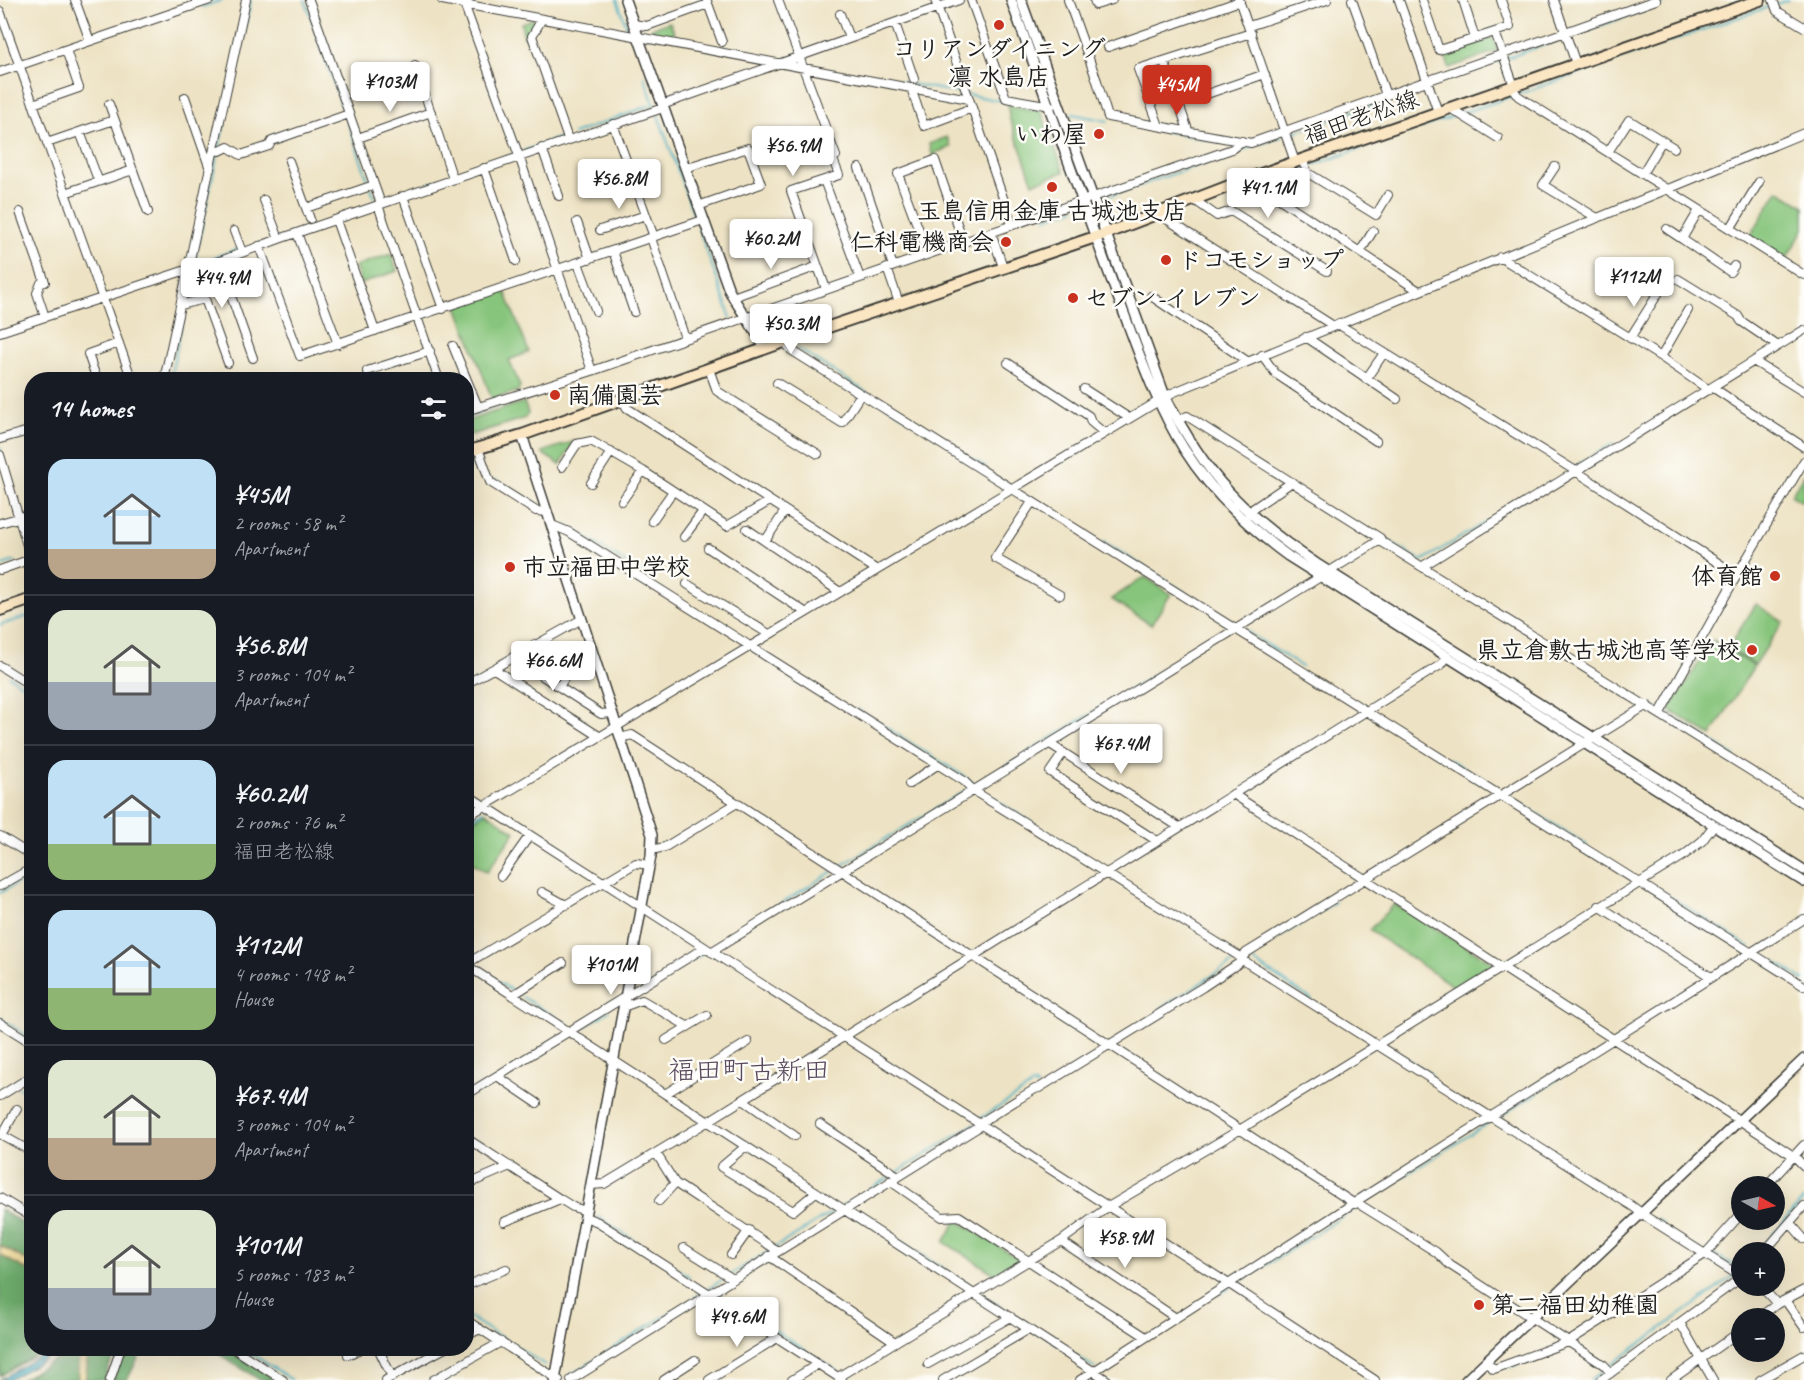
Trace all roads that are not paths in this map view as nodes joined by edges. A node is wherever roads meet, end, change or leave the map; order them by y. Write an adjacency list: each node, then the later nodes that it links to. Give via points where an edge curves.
1 (75, 0): 43 (street)
2 (210, 0): 43 (street)
3 (246, 0): 89 (street)
4 (309, 0): 73 (street)
5 (442, 0): 27 (street)
6 (625, 0): 35 (street)
7 (778, 0): 50 (street)
8 (959, 0): 29 (street)
9 (971, 0): 67 (street, via 1006,98)
10 (1011, 0): 67 (street)
11 (1021, 0): 69 (street)
12 (1068, 0): 76 (street, via 1107,117)
13 (1094, 0): 14 (street, via 1096,5)
14 (1112, 0)
15 (1327, 0): 37 (street)
16 (1352, 0): 61 (street)
17 (1399, 0): 57 (street)
18 (1422, 0): 42 (street, via 1439,50)
19 (1463, 0): 42 (street)
20 (1501, 0): 38 (street, via 1510,27)
21 (1554, 0): 39 (street)
22 (1625, 0): 30 (street)
23 (1656, 0): 30 (street)
24 (1760, 0): 51 (main road, 福田老松線)
25 (1240, 1): 37 (street); 45 (street)
26 (707, 2): 35 (street, via 646,26); 44 (street)
27 (464, 3): 33 (street); 91 (street)
28 (1774, 3): 36 (street, via 1777,11)
29 (936, 4): 34 (street); 62 (street)
30 (1628, 10): 39 (street)
31 (0, 11): 52 (street)
32 (840, 14): 41 (street)
33 (542, 19): 40 (street); 83 (street, via 532,36)
34 (895, 23): 41 (street); 56 (street)
35 (633, 24): 40 (street)
36 (1804, 27)
37 (1250, 30): 48 (street); 55 (street)
38 (1495, 32): 42 (street); 47 (street)
39 (1566, 35): 47 (street); 51 (street)
40 (638, 38): 49 (street); 66 (street)
41 (849, 38): 50 (street)
42 (1475, 38)
43 (90, 41): 46 (street)
44 (722, 42)
45 (1108, 47)
46 (66, 50): 52 (street); 64 (street, via 79,88)
47 (1504, 57): 57 (street); 59 (street)
48 (1164, 61): 76 (street, via 1138,69); 77 (street)
49 (783, 62): 50 (street); 50 (street); 66 (street)
50 (801, 63): 58 (street); 103 (street, via 836,156 832,157 838,175)
51 (1576, 64): 59 (main road, 福田老松線)
52 (20, 65): 54 (street); 64 (street)
53 (415, 65): 70 (street)
54 (0, 72)
55 (1265, 75): 60 (street); 78 (street)
56 (914, 79)
57 (1427, 84): 61 (street); 71 (street)
58 (911, 88): 62 (street); 68 (street, via 924,126)
59 (1514, 90): 72 (main road, 福田老松線); 90 (street)
60 (1204, 95)
61 (1386, 95): 78 (street)
62 (968, 96): 68 (street)
63 (184, 97): 99 (street)
64 (33, 104): 85 (street)
65 (109, 104): 74 (street)
66 (663, 106): 75 (street); 96 (street)
67 (1050, 106): 69 (street); 115 (street)
68 (972, 108): 129 (street)
69 (1061, 109): 112 (street)
70 (431, 112): 81 (street); 102 (street)
71 (1438, 112): 72 (main road, 福田老松線); 93 (main road, 福田老松線)
72 (1457, 112): 82 (street)
73 (349, 114): 81 (street); 89 (street, via 241,156 228,147)
74 (114, 120): 79 (street); 98 (street)
75 (613, 124): 83 (street); 123 (street)
76 (1159, 126): 77 (street)
77 (1188, 130): 86 (street)
78 (1285, 131): 86 (street); 93 (street)
79 (80, 132): 85 (street); 101 (street)
80 (1804, 133): 107 (street)
81 (358, 138): 106 (street)
82 (1497, 138)
83 (568, 140): 87 (street)
84 (1662, 141): 88 (street); 90 (street, via 1629,120); 100 (street)
85 (47, 143): 108 (street)
86 (1239, 144): 112 (street)
87 (542, 148): 91 (street); 111 (street)
88 (1674, 148)
89 (217, 151): 99 (street)
90 (1608, 152): 100 (street)
91 (519, 156): 95 (street); 158 (street)
92 (289, 161): 118 (street)
93 (1302, 164): 104 (main road, 福田老松線); 109 (street, via 1308,173 1376,215)
94 (1555, 167): 124 (street, via 1543,184)
95 (484, 168): 102 (street); 150 (street)
96 (685, 168): 117 (street); 117 (street, via 748,148 761,184)
97 (859, 168): 155 (street)
98 (133, 170): 108 (street); 121 (street)
99 (210, 170): 157 (street)
100 (1642, 174): 107 (street)
101 (97, 177)
102 (453, 179): 110 (street)
103 (824, 180): 153 (street, via 791,191); 161 (street)
104 (1258, 182): 113 (main road, 福田老松線); 146 (street)
105 (1759, 182): 131 (street)
106 (374, 185): 116 (street); 118 (street)
107 (1670, 190): 119 (street); 124 (street)
108 (65, 193): 167 (street)
109 (1388, 195)
110 (403, 196): 116 (street); 171 (street)
111 (559, 196)
112 (1094, 197): 115 (street); 137 (street)
113 (1193, 199): 122 (main road, 福田老松線); 159 (street, via 1217,216 1231,211)
114 (264, 200): 140 (street)
115 (1083, 201): 129 (street); 139 (street)
116 (380, 204): 126 (street); 176 (street)
117 (698, 206): 127 (street)
118 (306, 208): 125 (street)
119 (1699, 210): 131 (street); 141 (street)
120 (20, 212): 175 (street, via 45,282 37,293)
121 (148, 212)
122 (1157, 213): 137 (main road, 福田老松線); 178 (street)
123 (646, 215): 132 (street); 138 (street)
124 (1597, 218): 149 (street)
125 (310, 219)
126 (336, 220): 136 (street); 180 (street)
127 (703, 220): 138 (street); 168 (street)
128 (577, 222): 148 (street)
129 (1012, 224): 135 (street)
130 (1667, 229): 141 (street)
131 (1730, 229): 160 (street)
132 (600, 230)
133 (234, 231): 145 (street)
134 (1373, 231): 146 (street)
135 (991, 232): 142 (street); 156 (street)
136 (297, 233): 140 (street); 187 (street)
137 (1107, 233): 139 (main road, 福田老松線); 216 (street)
138 (652, 237): 144 (street); 182 (street)
139 (1095, 237): 156 (main road, 福田老松線); 216 (street)
140 (279, 239): 143 (street)
141 (1682, 239): 154 (street, via 1730,272)
142 (963, 241): 147 (street); 147 (street, via 935,160 898,174)
143 (260, 246): 145 (street); 187 (street, via 300,356)
144 (613, 251): 148 (street); 174 (street)
145 (242, 252): 151 (street)
146 (1360, 252): 164 (street)
147 (928, 254): 155 (street)
148 (590, 259): 152 (street)
149 (1502, 259): 164 (street); 183 (street)
150 (516, 261)
151 (219, 262): 157 (street); 194 (street)
152 (578, 263): 158 (street); 173 (street)
153 (818, 266): 163 (street); 168 (street)
154 (1734, 266)
155 (890, 267): 161 (street); 169 (street)
156 (1003, 267): 169 (main road, 福田老松線)
157 (191, 270): 167 (street); 170 (street)
158 (558, 270): 171 (street); 201 (street)
159 (1327, 271)
160 (1804, 275)
161 (860, 278): 163 (street)
162 (1678, 279): 188 (street)
163 (826, 289): 177 (street)
164 (1419, 291): 178 (street)
165 (1659, 292): 183 (street)
166 (1151, 296): 196 (street)
167 (102, 297): 175 (street); 186 (street)
168 (733, 297): 177 (street)
169 (899, 303): 185 (main road, 福田老松線)
170 (183, 305): 198 (street, via 205,299); 205 (street)
171 (443, 309): 176 (street)
172 (1688, 310): 193 (street)
173 (596, 311)
174 (634, 312)
175 (45, 317): 181 (street)
176 (418, 317): 180 (street); 191 (street)
177 (747, 317): 182 (street); 190 (street)
178 (1339, 326): 184 (street); 192 (street)
179 (1804, 330): 188 (street)
180 (375, 331): 187 (street)
181 (0, 332)
182 (685, 338): 201 (street)
183 (1630, 338): 193 (street)
184 (1308, 339): 195 (street); 208 (street)
185 (786, 342): 190 (main road, 福田老松線); 213 (street, via 791,350)
186 (119, 344): 203 (street, via 88,354); 204 (street)
187 (338, 344)
188 (1777, 344): 197 (street)
189 (453, 346): 207 (street)
190 (765, 349): 200 (main road, 福田老松線)
191 (430, 351): 202 (street); 206 (street)
192 (1384, 353): 208 (street); 235 (street)
193 (1661, 357): 210 (street)
194 (253, 358)
195 (1263, 358): 196 (street); 226 (street, via 1276,374)
196 (1247, 361): 216 (street)
197 (1755, 362): 210 (street); 212 (street)
198 (228, 363)
199 (1008, 363): 223 (street, via 1089,416)
200 (709, 369): 215 (main road, 福田老松線); 231 (street, via 717,391)
201 (592, 370): 218 (street)
202 (367, 371)
203 (94, 372)
204 (129, 372)
205 (166, 372)
206 (437, 372)
207 (464, 372)
208 (1366, 379): 217 (street)
209 (777, 383): 213 (street, via 842,423)
210 (1709, 388): 227 (street); 235 (street)
211 (1084, 389): 220 (street)
212 (1804, 392)
213 (861, 394): 240 (street)
214 (474, 397): 218 (street)
215 (622, 399): 224 (main road, 福田老松線); 242 (street, via 627,408)
216 (1162, 399): 220 (street); 221 (street); 265 (street, via 1184,449 1228,505 1269,542)
217 (1397, 399)
218 (478, 407): 219 (street)
219 (474, 408)
220 (1129, 418): 223 (street)
221 (1178, 421): 237 (street, via 1188,416); 247 (street, via 1197,453)
222 (24, 432): 225 (street)
223 (1103, 432): 240 (street)
224 (522, 435): 228 (main road, 福田老松線); 246 (street)
225 (0, 440)
226 (1376, 441)
227 (1804, 447)
228 (478, 448): 229 (main road, 福田老松線); 246 (street, via 490,482 536,511)
229 (474, 449)
230 (611, 452): 234 (street, via 591,441 577,444); 236 (street); 238 (street)
231 (818, 454)
232 (0, 455): 249 (street)
233 (1804, 461): 264 (street)
234 (562, 467)
235 (1573, 470): 260 (street); 264 (street)
236 (643, 471): 239 (street); 241 (street)
237 (1292, 482): 247 (street); 256 (street)
238 (591, 483)
239 (673, 490): 244 (street); 250 (street)
240 (1013, 490): 243 (street); 262 (street)
241 (622, 501)
242 (770, 501): 244 (street, via 727,526); 245 (street)
243 (1032, 502): 268 (street, via 995,558); 273 (street)
244 (703, 511): 255 (street)
245 (785, 511): 257 (street); 262 (street)
246 (548, 512): 252 (street)
247 (1249, 514): 263 (street)
248 (24, 516): 249 (street)
249 (20, 517): 251 (street); 254 (street)
250 (652, 521)
251 (0, 523)
252 (552, 525): 272 (street); 276 (street)
253 (747, 529): 257 (street)
254 (24, 533)
255 (684, 537)
256 (1381, 540): 260 (street); 263 (street)
257 (765, 541): 267 (street)
258 (708, 548): 271 (street)
259 (24, 562): 261 (street)
260 (1423, 566): 284 (street)
261 (0, 570)
262 (877, 570): 267 (street)
263 (1329, 572): 265 (street); 291 (street)
264 (1737, 575): 286 (street)
265 (1320, 577): 273 (street); 278 (street)
266 (687, 584): 274 (street)
267 (840, 592): 271 (street)
268 (1060, 596)
269 (24, 602): 270 (main road)
270 (0, 610)
271 (805, 612): 274 (street)
272 (582, 619): 275 (street); 287 (street)
273 (1232, 628): 285 (street); 293 (street)
274 (769, 634): 276 (street)
275 (535, 644): 277 (street); 283 (street, via 570,669)
276 (752, 646): 288 (street); 295 (street)
277 (513, 657): 280 (street); 283 (street)
278 (1447, 657): 285 (street, via 1442,664); 292 (street)
279 (0, 666): 282 (street)
280 (494, 669): 281 (street); 289 (street)
281 (474, 680)
282 (24, 681)
283 (559, 687): 287 (street, via 601,714)
284 (1648, 706): 286 (street); 291 (street)
285 (1368, 710): 298 (street); 299 (street)
286 (1661, 711): 302 (street)
287 (612, 713): 288 (street)
288 (616, 726): 289 (street); 290 (street)
289 (599, 736): 303 (street)
290 (620, 738): 301 (street, via 632,735); 310 (street, via 652,835)
291 (1593, 738): 292 (street); 314 (street)
292 (1584, 743): 299 (street); 305 (street)
293 (1050, 744): 294 (street); 297 (street)
294 (1063, 753): 306 (street); 309 (street, via 1050,772)
295 (938, 765): 296 (street); 297 (street)
296 (909, 784)
297 (974, 788): 313 (street); 315 (street)
298 (1233, 794): 306 (street); 318 (street)
299 (1503, 795): 318 (street); 319 (street)
300 (474, 799): 303 (street)
301 (737, 803): 310 (street, via 664,848); 313 (street)
302 (1804, 804)
303 (485, 806): 304 (street); 307 (street)
304 (474, 812)
305 (1714, 825): 319 (street, via 1702,842); 320 (street)
306 (1179, 828): 309 (street)
307 (531, 835): 317 (street); 321 (street)
308 (0, 836): 311 (street)
309 (1157, 841): 315 (street)
310 (651, 850): 312 (street)
311 (24, 851)
312 (650, 865): 321 (street, via 636,863); 326 (street)
313 (839, 869): 328 (street); 330 (street)
314 (1804, 870)
315 (1107, 871): 330 (street); 331 (street)
316 (24, 872): 322 (street)
317 (501, 876)
318 (1367, 881): 331 (street); 334 (street)
319 (1643, 881): 325 (street); 329 (street)
320 (1804, 882)
321 (604, 883): 324 (street); 326 (street)
322 (0, 886)
323 (542, 892): 324 (street)
324 (566, 905): 332 (street)
325 (1599, 906): 334 (street); 336 (street)
326 (642, 907): 328 (street); 339 (street)
327 (1804, 918): 329 (street)
328 (708, 950): 339 (street); 344 (street)
329 (1752, 953): 336 (street); 337 (street)
330 (974, 956): 344 (street); 349 (street)
331 (1243, 957): 349 (street, via 1203,987); 350 (street)
332 (474, 959)
333 (563, 963): 338 (street)
334 (1502, 967): 347 (street); 350 (street)
335 (474, 969): 338 (street)
336 (1711, 977): 347 (street)
337 (1804, 986)
338 (513, 995): 343 (street)
339 (624, 1003): 342 (street, via 642,1000); 343 (street); 352 (street)
340 (707, 1015): 342 (street)
341 (0, 1023): 345 (street)
342 (687, 1026): 346 (street)
343 (568, 1032): 352 (street); 353 (street)
344 (845, 1036): 358 (street); 364 (street)
345 (24, 1038)
346 (666, 1040)
347 (1615, 1040): 361 (street); 362 (street)
348 (748, 1042): 356 (street)
349 (1108, 1043): 364 (street); 366 (street)
350 (1378, 1043): 361 (street); 366 (street)
351 (1804, 1059): 362 (street)
352 (613, 1061): 356 (street); 380 (street)
353 (497, 1076): 355 (street); 359 (street)
354 (24, 1082): 357 (street)
355 (474, 1090)
356 (667, 1093): 363 (street)
357 (0, 1096)
358 (743, 1100): 363 (street); 368 (street)
359 (537, 1103)
360 (17, 1109): 367 (street)
361 (1493, 1117): 385 (street); 390 (street)
362 (1739, 1120): 374 (street); 390 (street)
363 (708, 1122): 371 (street); 373 (street)
364 (977, 1123): 376 (street); 387 (street)
365 (820, 1124): 376 (street)
366 (1241, 1129): 385 (street); 387 (street)
367 (1, 1134): 372 (street)
368 (795, 1136)
369 (474, 1143): 375 (street)
370 (1804, 1145): 374 (street)
371 (746, 1146): 381 (street); 381 (street, via 721,1167 793,1211)
372 (24, 1147)
373 (656, 1153): 379 (street); 380 (street, via 604,1184)
374 (1798, 1160): 377 (street)
375 (510, 1166): 378 (street); 383 (street)
376 (895, 1176): 388 (street); 404 (street, via 942,1217 959,1216)
377 (1778, 1176)
378 (474, 1182)
379 (675, 1183): 384 (street); 395 (street)
380 (591, 1185): 391 (street)
381 (816, 1192): 388 (street)
382 (0, 1198): 389 (street)
383 (560, 1199): 391 (street); 392 (street)
384 (659, 1201)
385 (1359, 1203): 410 (street); 420 (street)
386 (1804, 1206): 393 (street)
387 (1108, 1207): 397 (street); 410 (street)
388 (841, 1208): 400 (street); 413 (street)
389 (24, 1212)
390 (1641, 1213): 402 (street); 420 (street)
391 (586, 1214): 412 (street); 447 (street)
392 (504, 1222)
393 (1790, 1223): 396 (street); 398 (street)
394 (1731, 1227): 402 (street)
395 (749, 1230): 400 (street); 401 (street)
396 (1804, 1239)
397 (1061, 1241): 404 (street); 419 (street)
398 (1773, 1242)
399 (684, 1248): 407 (street)
400 (776, 1249): 403 (street)
401 (731, 1255)
402 (1706, 1255): 406 (street); 432 (street)
403 (769, 1256): 407 (street); 431 (street)
404 (1029, 1261): 413 (street); 427 (street)
405 (506, 1269): 409 (street)
406 (1731, 1271)
407 (731, 1277): 412 (street)
408 (1731, 1282): 421 (street)
409 (474, 1283)
410 (1231, 1286): 419 (street); 458 (street)
411 (1804, 1290): 415 (street)
412 (709, 1292): 428 (street); 451 (street)
413 (978, 1293): 418 (street); 431 (street)
414 (1769, 1296): 416 (street)
415 (1785, 1300): 416 (street); 423 (street)
416 (1777, 1305): 417 (street)
417 (1773, 1308)
418 (1011, 1317): 425 (street); 442 (street)
419 (1176, 1318): 427 (street)
420 (1530, 1318): 432 (street); 440 (street)
421 (1680, 1323): 439 (street); 443 (street)
422 (474, 1325): 424 (street)
423 (1804, 1327)
424 (480, 1329): 426 (street); 430 (street)
425 (1029, 1329): 444 (street); 455 (street)
426 (474, 1332)
427 (1146, 1337): 444 (street)
428 (777, 1338): 441 (street); 453 (street)
429 (1731, 1338): 439 (street)
430 (501, 1342): 447 (street); 450 (street)
431 (895, 1342): 445 (street)
432 (1570, 1343): 440 (street, via 1494,1369); 443 (street)
433 (1804, 1355): 463 (street)
434 (118, 1356): 448 (street)
435 (245, 1356): 449 (street)
436 (381, 1356): 446 (street)
437 (430, 1356): 446 (street)
438 (695, 1360): 452 (street)
439 (1701, 1360): 461 (street); 462 (street)
440 (1485, 1362): 459 (street)
441 (818, 1364): 445 (street); 454 (street)
442 (928, 1364)
443 (1609, 1370): 460 (street)
444 (1096, 1371): 456 (street); 457 (street)
445 (842, 1377)
446 (389, 1379)
447 (557, 1379)
448 (110, 1380)
449 (282, 1380)
450 (433, 1380)
451 (571, 1380)
452 (664, 1380)
453 (709, 1380)
454 (792, 1380)
455 (943, 1380)
456 (1080, 1380)
457 (1107, 1380)
458 (1375, 1380)
459 (1466, 1380)
460 (1600, 1380)
461 (1671, 1380)
462 (1713, 1380)
463 (1760, 1380)

